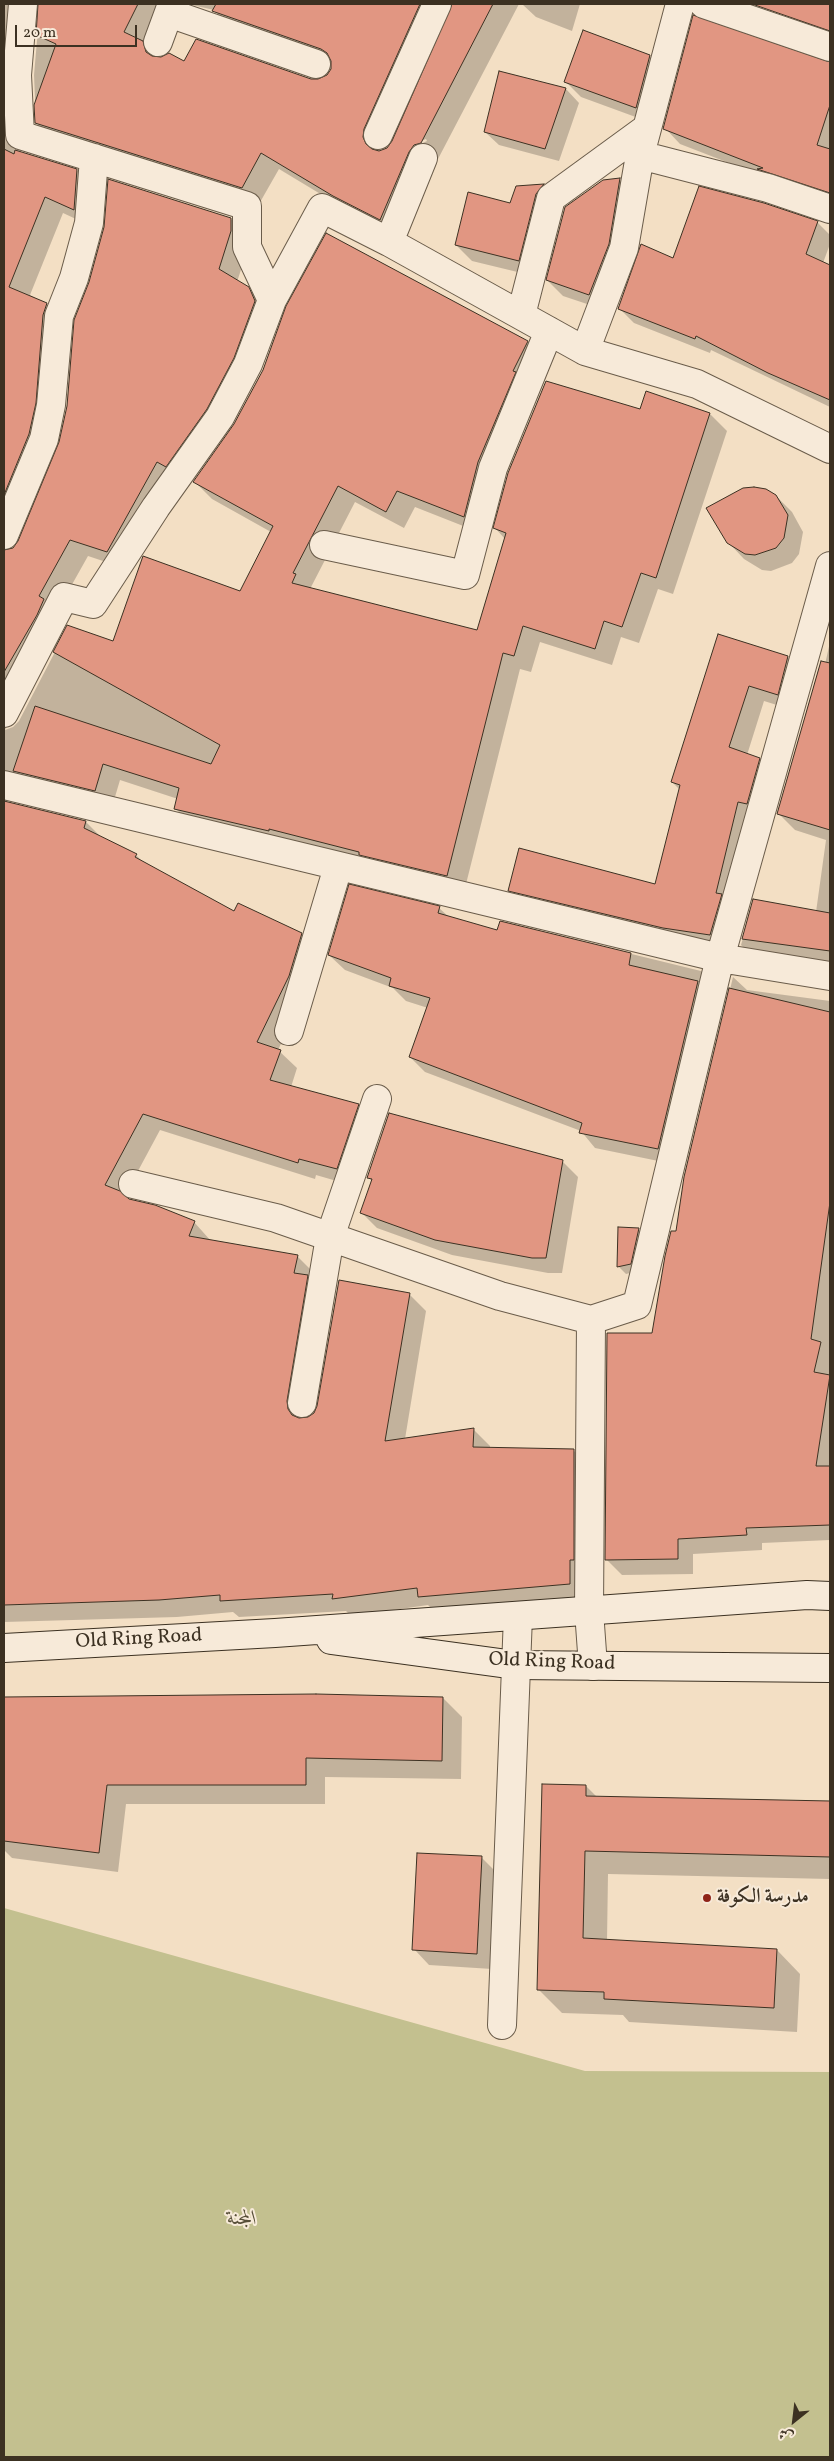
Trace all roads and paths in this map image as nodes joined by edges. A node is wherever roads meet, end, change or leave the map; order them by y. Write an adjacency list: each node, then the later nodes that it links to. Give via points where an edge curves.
1 (23, 4): 12 (street, via 17,75 20,135)
2 (437, 4): 10 (street)
3 (680, 4): 9 (street)
4 (704, 4): 7 (street)
5 (170, 8): 6 (street); 8 (street)
6 (158, 42)
7 (830, 47)
8 (316, 64)
9 (647, 128): 11 (street); 17 (street, via 551,198)
10 (378, 135)
11 (640, 155): 14 (street, via 768,188); 19 (street, via 624,248)
12 (94, 158): 16 (street, via 247,206 247,247); 21 (street, via 89,223 74,278 59,316 51,406 44,439)
13 (423, 158): 15 (street)
14 (830, 209)
15 (389, 242): 16 (street, via 322,208); 17 (street)
16 (272, 300): 24 (street, via 248,364 220,417 93,604 64,597)
17 (521, 315): 18 (street)
18 (549, 331): 19 (street); 22 (street, via 494,468 464,575)
19 (585, 351): 20 (street, via 698,384)
20 (830, 449)
21 (4, 535)
22 (324, 545)
23 (830, 566): 27 (street)
24 (4, 713)
25 (4, 785): 26 (street)
26 (338, 867): 27 (street); 29 (street)
27 (720, 958): 28 (street); 33 (street, via 637,1305)
28 (830, 976)
29 (289, 1031)
30 (377, 1100): 32 (street)
31 (133, 1184): 32 (street, via 276,1218)
32 (330, 1237): 33 (street, via 500,1296); 34 (street)
33 (591, 1320): 36 (street)
34 (302, 1403)
35 (830, 1596): 36 (street, Old Ring Road)
36 (589, 1610): 37 (street, Old Ring Road); 41 (street)
37 (518, 1616): 38 (street, Old Ring Road); 40 (street)
38 (275, 1633): 39 (street, Old Ring Road); 40 (street, Old Ring Road)
39 (4, 1648)
40 (515, 1665): 41 (street, Old Ring Road); 43 (street)
41 (593, 1666): 42 (street, Old Ring Road)
42 (830, 1668)
43 (502, 2025)

